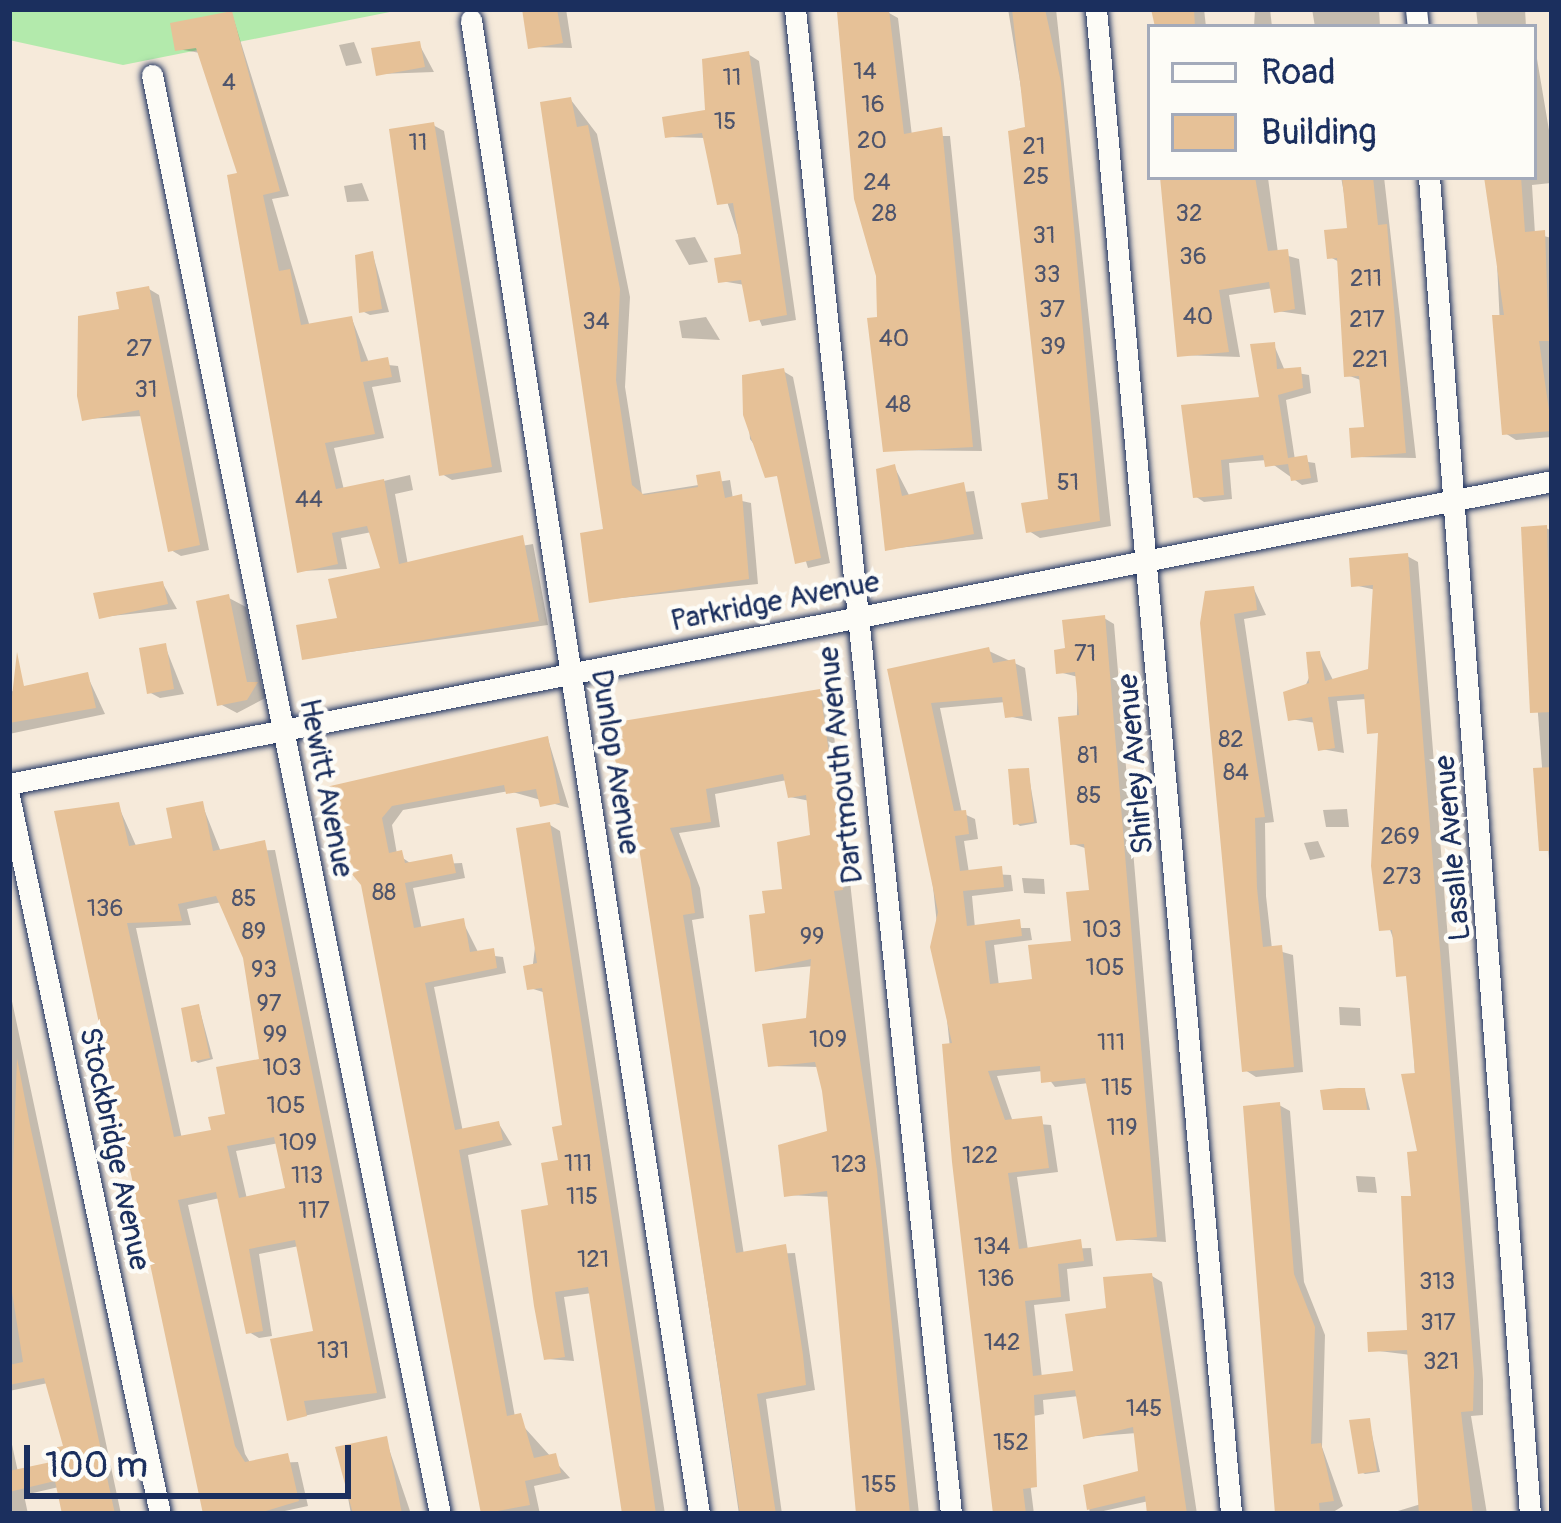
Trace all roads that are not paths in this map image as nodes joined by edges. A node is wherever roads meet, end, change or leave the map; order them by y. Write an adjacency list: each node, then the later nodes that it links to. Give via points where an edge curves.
1 (795, 9): 9 (street, Dartmouth Avenue)
2 (1096, 9): 8 (street, Shirley Avenue)
3 (471, 20): 10 (street, Dunlop Avenue)
4 (152, 75): 11 (street, Hewitt Avenue)
5 (1429, 180): 7 (street, Lasalle Avenue)
6 (1552, 482): 7 (street, Parkridge Avenue)
7 (1453, 502): 8 (street, Parkridge Avenue); 19 (street, Lasalle Avenue)
8 (1148, 561): 9 (street, Parkridge Avenue); 18 (street, Shirley Avenue)
9 (856, 616): 10 (street, Parkridge Avenue); 17 (street, Dartmouth Avenue)
10 (571, 671): 11 (street, Parkridge Avenue); 16 (street, Dunlop Avenue)
11 (283, 728): 12 (street, Parkridge Avenue); 15 (street, Hewitt Avenue)
12 (9, 784)
13 (9, 796): 14 (street, Stockbridge Avenue)
14 (160, 1514)
15 (440, 1514)
16 (699, 1514)
17 (951, 1514)
18 (1231, 1514)
19 (1530, 1514)

